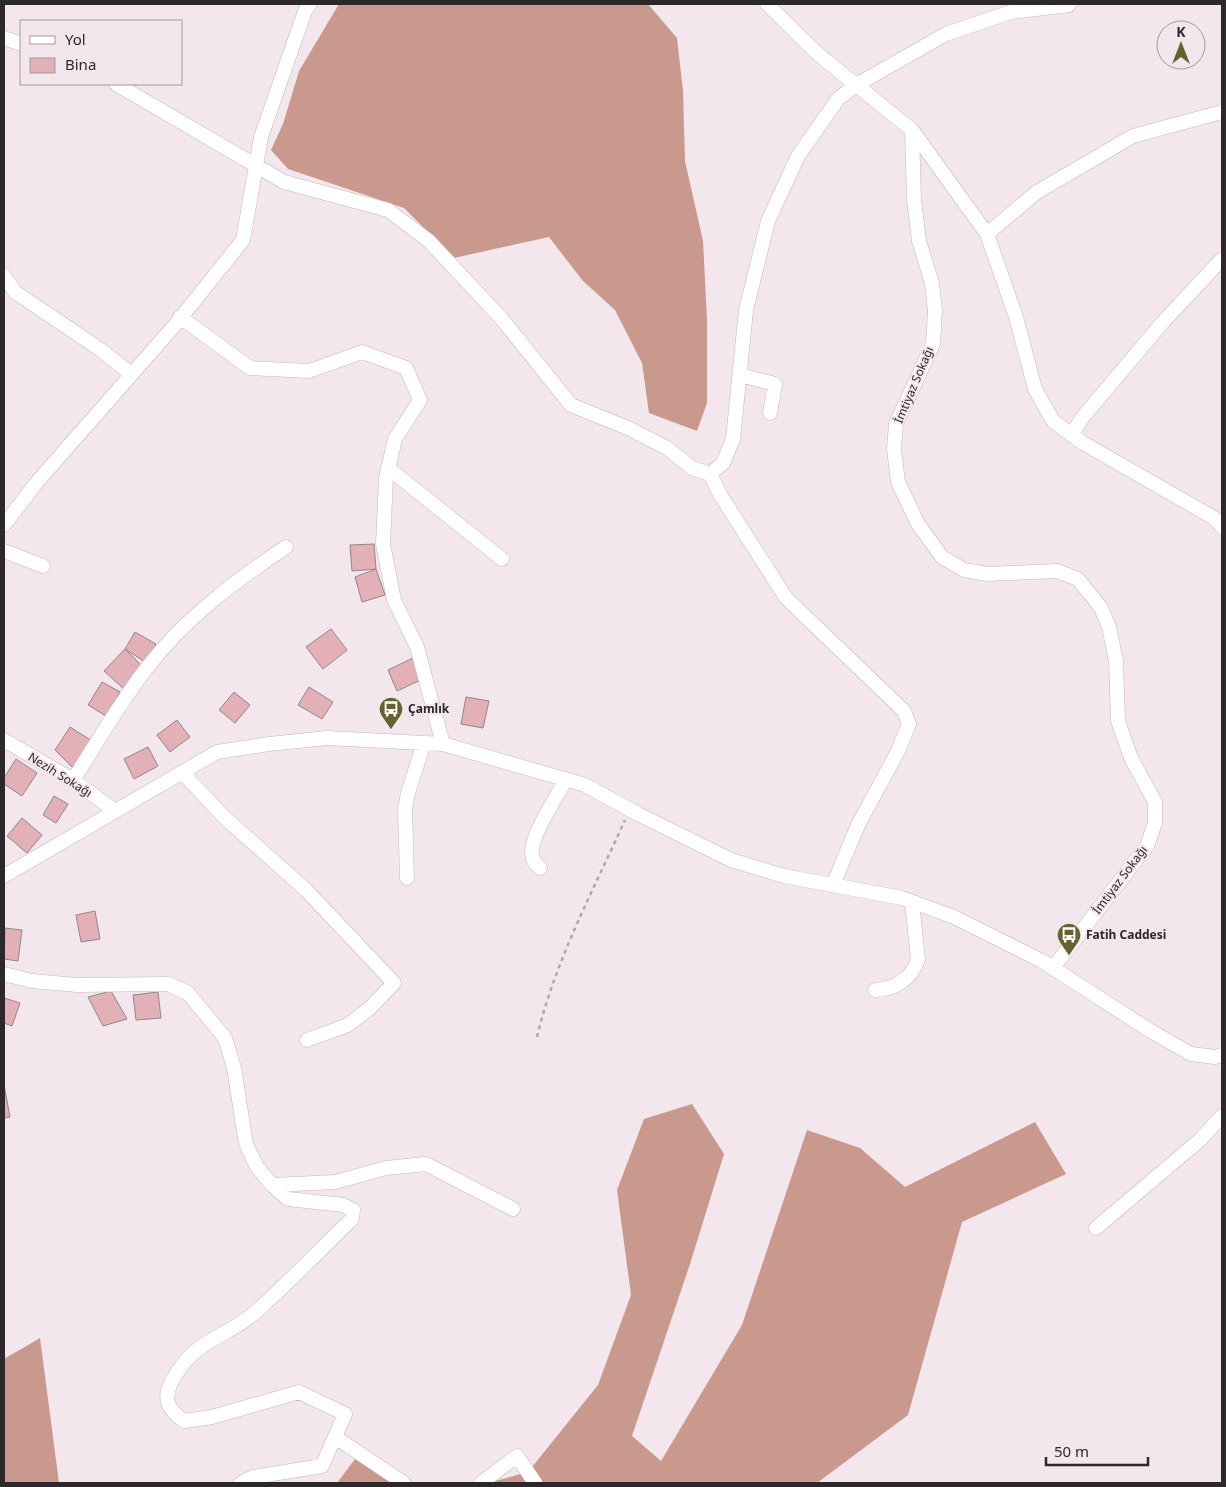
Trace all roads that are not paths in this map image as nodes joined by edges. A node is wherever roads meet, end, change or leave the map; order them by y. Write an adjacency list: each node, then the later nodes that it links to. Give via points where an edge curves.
1 (310, 4): 11 (street, via 261,137)
2 (767, 4): 7 (street, via 819,55)
3 (1068, 5): 7 (street, via 1011,12 946,34)
4 (4, 38): 5 (street)
5 (20, 44)
6 (118, 85): 11 (street)
7 (856, 85): 10 (street); 17 (street, via 838,99 798,156 768,221 746,310)
8 (1222, 105): 9 (street)
9 (1216, 114): 12 (street, via 1133,136 1037,192)
10 (912, 130): 12 (street); 40 (street, İmtiyaz Sokağı, via 919,241 932,283 935,311 933,344 896,424 894,449 898,482 918,524 942,557 964,570 987,574 1057,571 1078,579 1101,608 1109,627 1116,661 1118,721 1131,758 1155,802 1155,823 1147,846)
11 (256, 167): 15 (street, via 243,240); 21 (street, via 284,182 388,210 429,241 501,318 571,405 628,428 667,448 692,468)
12 (987, 234): 19 (street, via 1016,317 1035,389 1053,421)
13 (1222, 259): 19 (street, via 1163,322)
14 (4, 276): 16 (street, via 15,292)
15 (180, 317): 16 (street); 20 (street, via 250,368 308,371 362,352 406,368 420,400 395,439)
16 (132, 374): 23 (street, via 37,482)
17 (740, 375): 18 (street, via 775,384); 21 (street, via 733,439 723,463)
18 (770, 413)
19 (1071, 435): 22 (street)
20 (388, 468): 26 (street); 30 (street, via 383,544 394,600 417,647)
21 (710, 474): 38 (street, via 786,598 904,711 910,724 858,825)
22 (1220, 518)
23 (4, 525)
24 (286, 546): 33 (street, via 237,579 177,633 123,702)
25 (4, 551): 27 (street)
26 (502, 559)
27 (42, 566)
28 (4, 740): 33 (street, Nezih Sokağı)
29 (424, 743): 30 (street); 31 (street, via 327,738 269,744 217,752); 37 (street, via 405,809)
30 (443, 744): 32 (street)
31 (182, 772): 34 (street); 43 (street, via 224,817 306,890 394,983 348,1025)
32 (566, 779): 35 (street, via 533,841 534,862); 38 (street, via 585,785 731,860 784,876)
33 (73, 780): 34 (street, Nezih Sokağı)
34 (115, 811): 36 (street)
35 (540, 868)
36 (4, 876)
37 (407, 878)
38 (834, 885): 39 (street)
39 (912, 902): 40 (street, via 954,917); 42 (street, via 916,967 907,979)
40 (1053, 968): 44 (street, via 1192,1054)
41 (4, 974): 46 (street, via 32,981 77,985 168,984 188,993 225,1038 234,1068 246,1144 257,1167)
42 (875, 990)
43 (307, 1040)
44 (1222, 1055)
45 (1222, 1116): 48 (street, via 1201,1139)
46 (272, 1185): 47 (street, via 335,1182 386,1168 426,1164); 49 (street, via 288,1199 343,1205 353,1210 352,1220 256,1312 193,1351 181,1364 169,1388 168,1402 171,1412 184,1421 212,1417 299,1392 345,1414)
47 (513, 1209)
48 (1096, 1228)
49 (335, 1437): 50 (street, via 322,1466 253,1477); 51 (street)
50 (241, 1483)
51 (404, 1483)
52 (482, 1483): 53 (street, via 517,1456)
53 (535, 1483)

